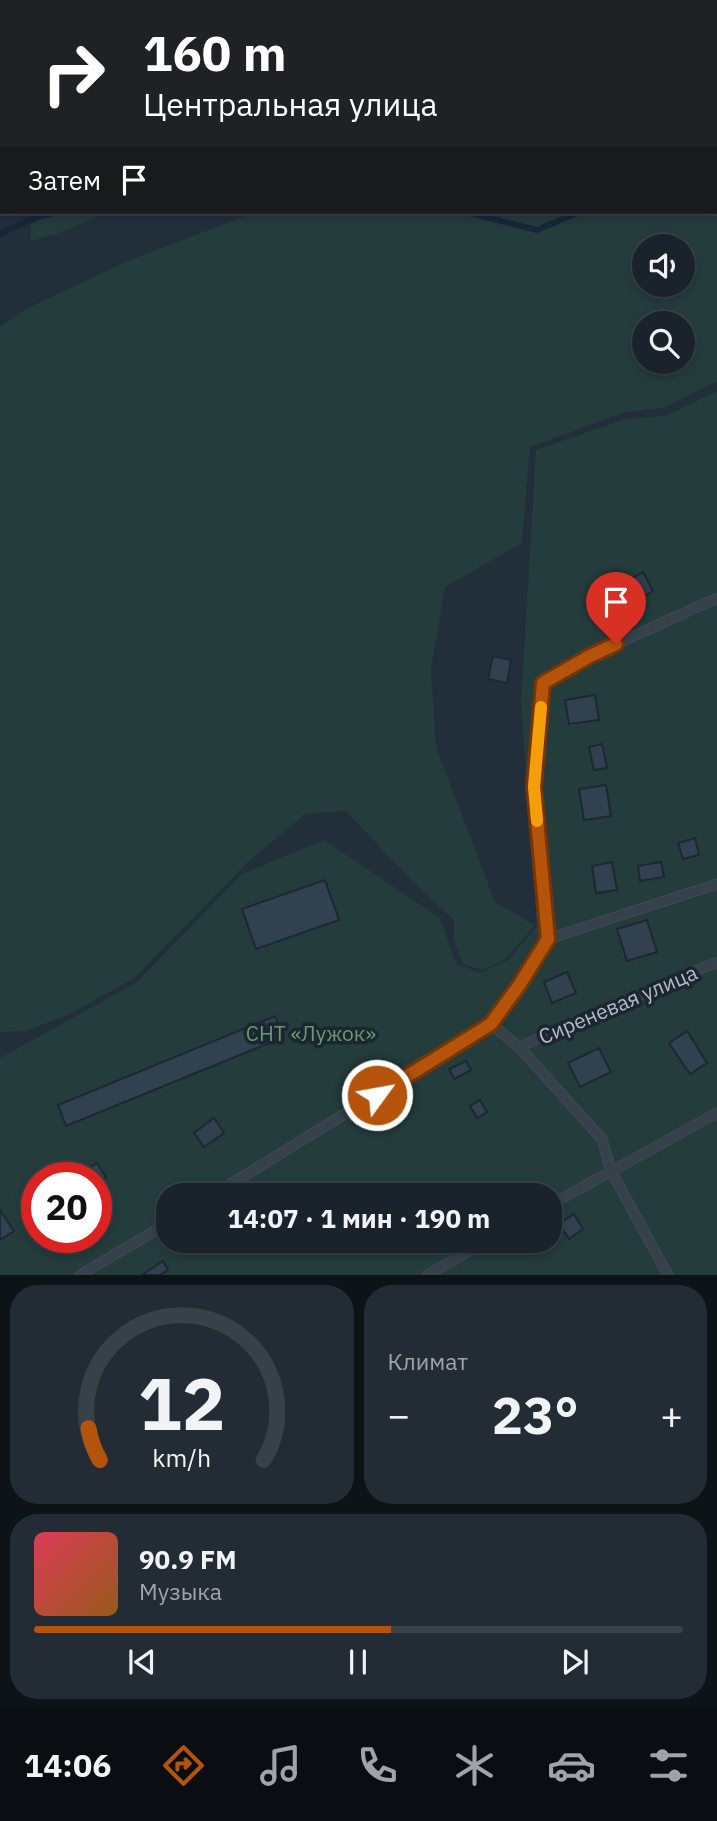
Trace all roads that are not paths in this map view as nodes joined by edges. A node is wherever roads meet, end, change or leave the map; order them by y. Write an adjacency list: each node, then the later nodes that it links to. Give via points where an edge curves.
1 (717, 598): 3 (lane, via 590,656 543,683 534,787)
2 (717, 884): 3 (lane)
3 (548, 939): 5 (lane)
4 (717, 962): 6 (lane, Сиреневая улица)
5 (491, 1024): 6 (lane); 9 (lane)
6 (519, 1047): 8 (lane, via 603,1139)
7 (717, 1113): 8 (lane)
8 (611, 1171): 10 (lane); 15 (lane)
9 (233, 1183)
10 (562, 1199)
11 (156, 1230): 13 (lane)
12 (466, 1253): 14 (lane)
13 (80, 1275)
14 (427, 1275)
15 (668, 1275)

